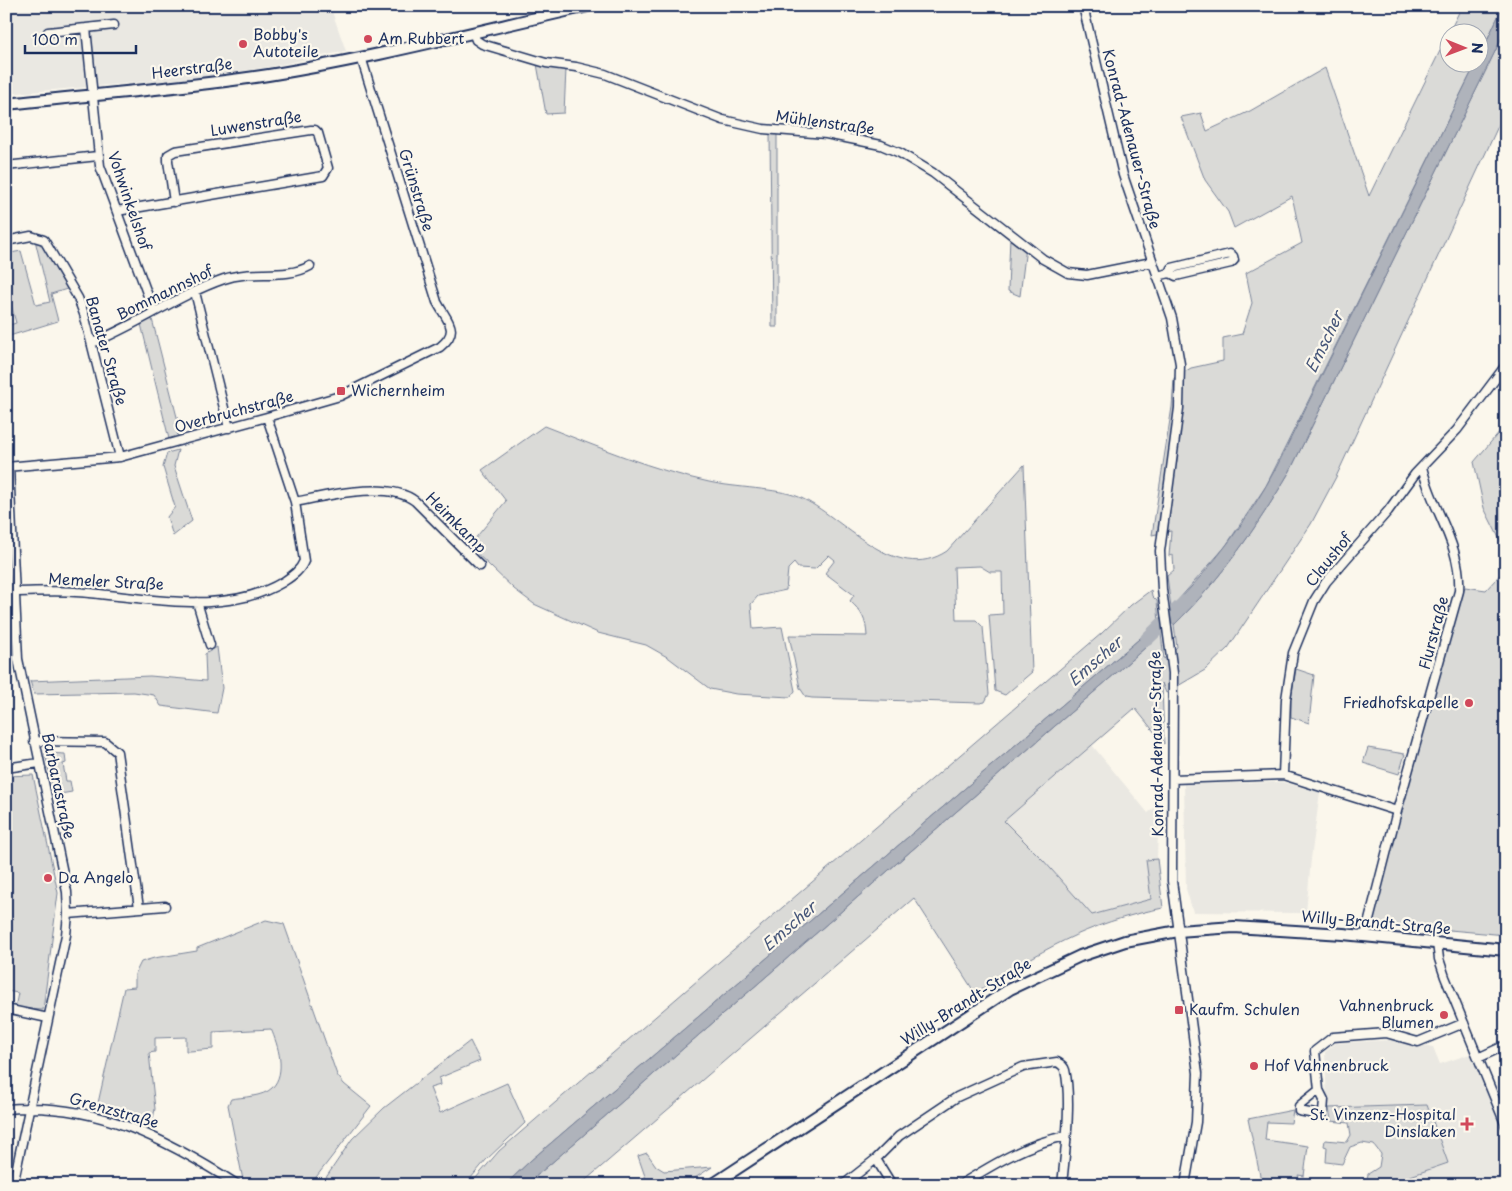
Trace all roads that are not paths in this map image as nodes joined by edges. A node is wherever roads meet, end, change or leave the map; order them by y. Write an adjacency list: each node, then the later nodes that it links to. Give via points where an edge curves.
1 (588, 6): 6 (main road, Heerstraße)
2 (1083, 6): 15 (street, Konrad-Adenauer-Straße, via 1123,175)
3 (114, 25): 4 (street)
4 (86, 28): 5 (street); 8 (street)
5 (48, 32)
6 (473, 32): 7 (main road, Heerstraße); 15 (street, Mühlenstraße, via 482,44 546,63 606,74 723,120 763,129 860,140 900,152 933,173 1044,259 1068,273 1087,274)
7 (361, 58): 8 (main road, Heerstraße, via 180,87); 21 (street, Grünstraße, via 437,302)
8 (92, 95): 9 (main road, Heerstraße); 10 (street, Vohwinkelshof)
9 (6, 104)
10 (98, 156): 11 (street); 13 (street, Vohwinkelshof)
11 (6, 166)
12 (174, 202): 12 (street, Luwenstraße, via 323,176 328,168 318,133 310,130 175,151 168,155); 13 (street, Luwenstraße)
13 (117, 212): 20 (street, Vohwinkelshof)
14 (6, 242): 22 (street, Banater Straße, via 32,236 49,245 78,298)
15 (1152, 262): 18 (street, Konrad-Adenauer-Straße)
16 (310, 266): 19 (street, Bommannshof, via 298,273 236,275)
17 (1170, 273): 17 (street, via 1176,276 1234,260 1230,254 1172,268); 18 (street)
18 (1157, 276): 40 (street, Konrad-Adenauer-Straße, via 1175,331 1180,387 1160,540 1162,590 1173,673)
19 (196, 292): 20 (street, Bommannshof); 25 (street)
20 (154, 312): 22 (street, Bommannshof)
21 (451, 330): 24 (street, Overbruchstraße, via 449,340 440,347 340,396)
22 (92, 343): 26 (street, Banater Straße)
23 (1506, 365): 28 (street, via 1457,430)
24 (267, 417): 25 (street, Overbruchstraße); 29 (street)
25 (229, 428): 26 (street, Overbruchstraße)
26 (120, 457): 27 (street, Overbruchstraße)
27 (8, 467): 31 (street, Barbarastraße)
28 (1422, 467): 39 (street, Claushof, via 1326,582 1306,615 1293,653 1286,699); 41 (street, Flurstraße, via 1455,550 1460,591)
29 (295, 502): 30 (street, Heimkamp, via 344,492 404,495 415,501); 32 (street, Memeler Straße, via 304,561 296,573 276,586 242,599)
30 (480, 566)
31 (14, 592): 32 (street, Memeler Straße, via 74,591); 34 (street, Barbarastraße)
32 (196, 602): 35 (street)
33 (6, 625): 34 (street)
34 (16, 625): 36 (street, Barbarastraße, via 18,659)
35 (210, 645)
36 (34, 741): 37 (street, Barbarastraße); 43 (street, via 105,742 117,752)
37 (39, 763): 38 (street); 44 (street, Barbarastraße, via 67,892)
38 (6, 768)
39 (1283, 775): 40 (street); 41 (street)
40 (1172, 779): 45 (street, Konrad-Adenauer-Straße, via 1172,881)
41 (1397, 811): 46 (street, Flurstraße)
42 (166, 906): 43 (street)
43 (139, 908): 44 (street)
44 (68, 914): 50 (street, Barbarastraße)
45 (1178, 931): 46 (main road, Willy-Brandt-Straße, via 1234,928); 62 (main road, Willy-Brandt-Straße, via 1125,941 1080,956 1010,989); 67 (street, Konrad-Adenauer-Straße, via 1198,1073 1196,1122)
46 (1365, 936): 47 (main road, Willy-Brandt-Straße)
47 (1437, 943): 48 (main road, Willy-Brandt-Straße); 51 (street, via 1439,959)
48 (1506, 950)
49 (6, 1009): 50 (street)
50 (48, 1018): 55 (street, Barbarastraße)
51 (1464, 1023): 53 (street); 54 (street, via 1418,1042 1386,1033 1333,1037 1315,1052)
52 (1506, 1045): 53 (street)
53 (1478, 1058): 57 (street)
54 (1319, 1090)
55 (29, 1107): 56 (street, Grenzstraße); 60 (street); 61 (street, Grenzstraße, via 85,1114 142,1131 200,1160)
56 (6, 1109)
57 (1506, 1126)
58 (1066, 1136): 59 (street, via 1065,1070 1057,1062 1023,1067 957,1097 899,1136); 65 (street, via 1016,1154); 66 (street)
59 (876, 1159): 63 (street); 64 (street)
60 (14, 1185)
61 (238, 1185)
62 (712, 1185)
63 (843, 1185)
64 (892, 1185)
65 (960, 1185)
66 (1062, 1185)
67 (1185, 1185)

